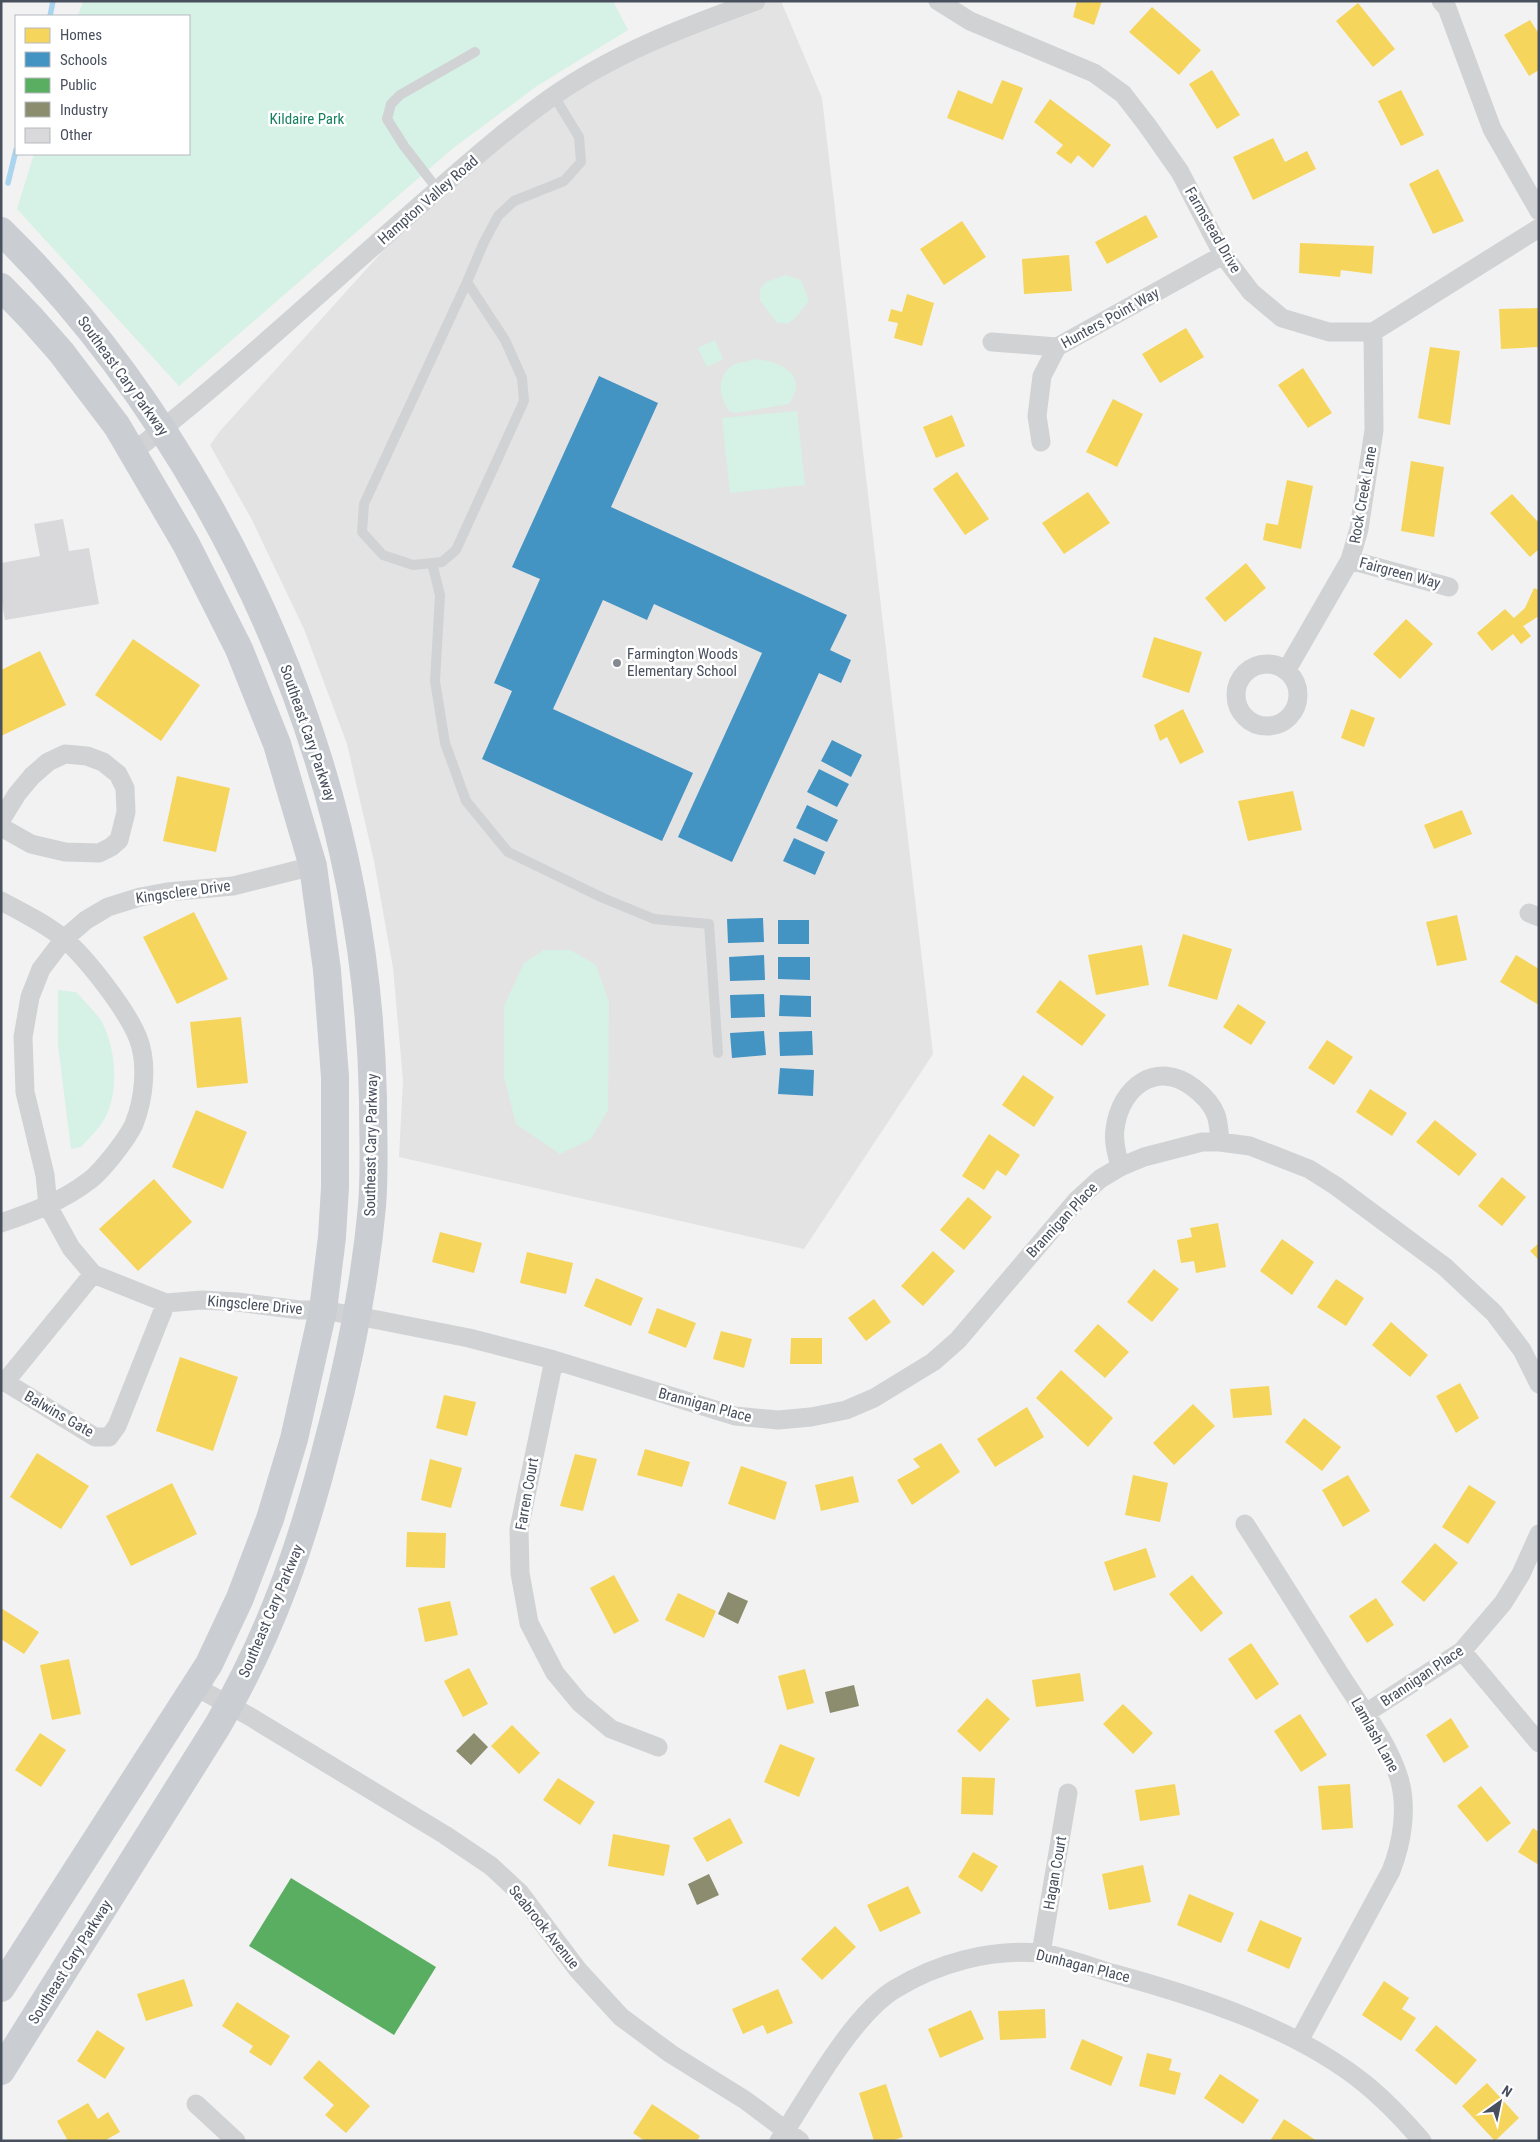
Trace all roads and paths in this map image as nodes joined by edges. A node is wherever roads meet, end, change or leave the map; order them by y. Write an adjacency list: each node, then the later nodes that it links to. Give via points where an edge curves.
1 (756, 1): 5 (street, Hampton Valley Road, via 675,31 609,62)
2 (938, 1): 10 (street, Farmstead Drive, via 970,21 1094,73 1123,94 1180,172)
3 (1449, 3): 7 (street, via 1492,129)
4 (475, 52): 6 (lane, via 400,95 391,104 387,119)
5 (554, 96): 6 (street, Hampton Valley Road); 11 (lane, via 578,137 581,162 564,181 514,201 498,216)
6 (438, 190): 16 (street, Hampton Valley Road, via 191,408)
7 (1539, 211)
8 (1539, 228): 13 (street)
9 (1, 231): 16 (main road, Southeast Cary Parkway, via 93,332)
10 (1224, 255): 13 (street, Farmstead Drive, via 1250,292 1282,318 1329,332); 15 (street, Hunters Point Way)
11 (467, 282): 20 (lane, via 505,340 522,378 524,401 456,550 442,562); 20 (lane, via 364,504 362,532 382,555 413,565)
12 (1, 287): 18 (main road, via 61,352)
13 (1373, 332): 19 (street, Rock Creek Lane, via 1374,430 1359,528)
14 (992, 342): 15 (street)
15 (1056, 347): 17 (street, Hunters Point Way, via 1042,376 1037,416)
16 (163, 429): 18 (street, Hampton Valley Road); 36 (main road, Southeast Cary Parkway, via 218,523 274,635 310,729 345,857 367,993 372,1076 372,1203)
17 (1041, 442)
18 (133, 452): 25 (main road, via 186,544 239,649 277,744)
19 (1350, 560): 21 (street, Fairgreen Way); 22 (street, Rock Creek Lane)
20 (432, 563): 28 (lane, via 440,595 435,681 445,743 466,801 508,852 654,919 709,924)
21 (1449, 587)
22 (1286, 670)
23 (1, 820): 24 (street, via 32,776 48,762 65,754 87,756 102,762 118,774 125,788 126,812 119,840 99,853 66,852 31,844)
24 (1, 827)
25 (312, 866): 27 (street, Kingsclere Drive, via 233,886 140,897 108,906); 35 (main road, via 327,970 335,1078 335,1187)
26 (1, 901): 27 (street)
27 (64, 939): 31 (street, Kingsclere Drive, via 41,969 30,997 23,1037 24,1092 45,1175); 31 (street, via 101,979 121,1008 138,1038 144,1068 134,1124 114,1153 91,1180)
28 (718, 1053)
29 (1220, 1142): 30 (street, Brannigan Place, via 1202,1142 1144,1157); 30 (street, via 1216,1113 1204,1097 1177,1079 1151,1077 1130,1090 1121,1107 1114,1146); 38 (street, Brannigan Place, via 1258,1149 1309,1169 1445,1267 1494,1313 1522,1350)
30 (1120, 1167): 37 (street, Brannigan Place, via 1100,1179 1077,1200 958,1340 920,1372 846,1410 795,1419 735,1416)
31 (48, 1206): 32 (street); 33 (street, Kingsclere Drive, via 71,1248)
32 (1, 1223)
33 (93, 1274): 34 (street, Kingsclere Drive); 34 (street, Balwins Gate, via 5,1382 95,1437 109,1437 117,1426)
34 (166, 1302): 35 (street, Kingsclere Drive, via 229,1301)
35 (323, 1310): 36 (street, Brannigan Place); 42 (main road, via 294,1439 270,1519 240,1598)
36 (356, 1316): 37 (street, Brannigan Place, via 468,1338); 43 (main road, Southeast Cary Parkway, via 341,1391 300,1544 278,1603)
37 (554, 1360): 46 (street, Farren Court, via 520,1529 520,1573 529,1623 555,1673 580,1703 611,1729)
38 (1539, 1384)
39 (1246, 1524): 44 (street, Lamlash Lane)
40 (1539, 1534): 41 (street, Brannigan Place, via 1504,1603)
41 (1462, 1651): 44 (street, Brannigan Place); 45 (street)
42 (196, 1688): 43 (street, Seabrook Avenue); 49 (main road)
43 (229, 1705): 51 (main road, Southeast Cary Parkway); 53 (street, Seabrook Avenue, via 491,1866 520,1892 578,1970 621,2017 671,2054 745,2100)
44 (1366, 1713): 50 (street, Lamlash Lane, via 1400,1781 1403,1805 1398,1852 1391,1871)
45 (1539, 1743)
46 (658, 1747)
47 (1068, 1794): 48 (street, Hagan Court)
48 (1041, 1953): 50 (street, Dunhagan Place, via 1228,2009); 53 (street, Dunhagan Place, via 968,1958 932,1970 893,1990 857,2024)
49 (1, 1988)
50 (1299, 2042): 55 (street, Dunhagan Place, via 1364,2082)
51 (1, 2072)
52 (196, 2104): 54 (street)
53 (789, 2137)
54 (236, 2141)
55 (1422, 2141)

